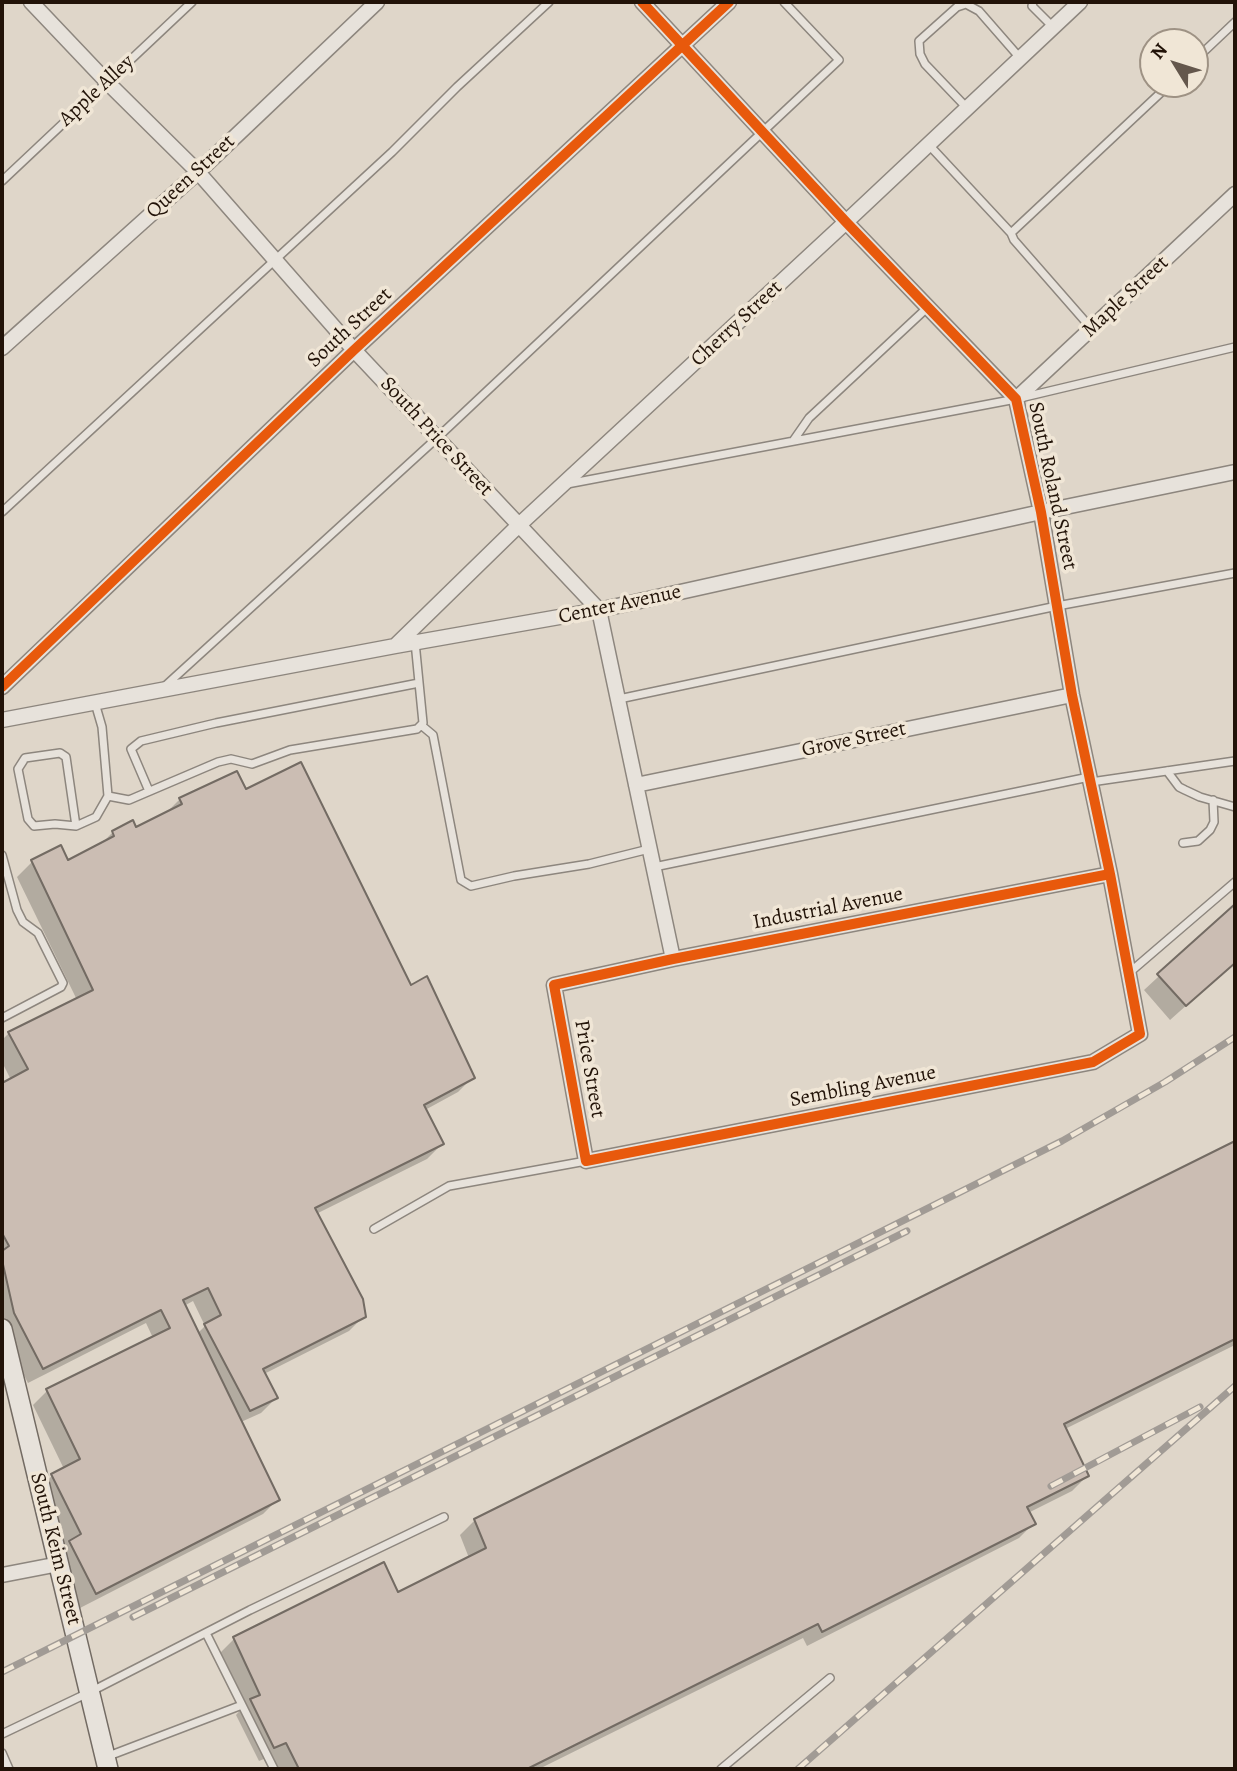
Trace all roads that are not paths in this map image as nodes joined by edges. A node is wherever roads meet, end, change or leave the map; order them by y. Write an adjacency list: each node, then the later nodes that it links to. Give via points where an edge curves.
1 (32, 2): 15 (street, South Price Street)
2 (192, 2): 15 (lane, Apple Alley)
3 (377, 2): 20 (street, Queen Street)
4 (550, 2): 25 (lane)
5 (642, 2): 12 (street, South Roland Street)
6 (729, 2): 12 (street, South Street)
7 (784, 2): 18 (lane, via 839,60)
8 (1034, 2): 11 (lane, via 1032,6)
9 (1080, 2): 11 (street, Cherry Street)
10 (1235, 22): 13 (lane)
11 (1053, 27): 14 (street, Cherry Street)
12 (682, 45): 18 (street, South Roland Street); 30 (street, South Street)
13 (1209, 47)
14 (1020, 58): 17 (street, Cherry Street); 17 (lane, via 979,11 966,4 919,41 925,64)
15 (107, 82): 20 (street, South Price Street); 21 (lane, Apple Alley)
16 (1155, 98): 24 (lane)
17 (967, 108): 19 (street, Cherry Street)
18 (763, 133): 23 (street, South Roland Street); 32 (lane)
19 (929, 145): 23 (street, Cherry Street); 24 (lane)
20 (198, 172): 25 (street, South Price Street); 29 (street, Queen Street)
21 (2, 181)
22 (1235, 194): 27 (street, Maple Street)
23 (846, 222): 26 (street, South Roland Street); 35 (street, Cherry Street)
24 (1011, 233): 27 (lane)
25 (275, 260): 30 (street, South Price Street); 36 (lane)
26 (928, 307): 31 (street, South Roland Street); 33 (lane, via 809,418)
27 (1092, 328): 31 (street, Maple Street)
28 (1235, 347): 31 (lane)
29 (2, 348)
30 (355, 350): 32 (street, South Price Street); 44 (street, South Street)
31 (1016, 399): 33 (lane); 37 (street, South Roland Street)
32 (437, 438): 38 (street, South Price Street); 45 (lane)
33 (792, 441): 35 (lane)
34 (1235, 472): 37 (street, Center Avenue)
35 (563, 484): 38 (street, Cherry Street)
36 (2, 512)
37 (1041, 512): 40 (street, South Roland Street); 41 (street, Center Avenue)
38 (519, 525): 41 (street, South Price Street); 42 (street, Cherry Street)
39 (1235, 573): 40 (lane)
40 (1057, 606): 46 (street, South Roland Street); 47 (lane)
41 (599, 610): 42 (street, Center Avenue); 47 (street)
42 (413, 637): 43 (lane); 45 (street, Center Avenue, via 395,646)
43 (419, 683): 50 (lane); 55 (lane, via 141,741 131,749)
44 (2, 687)
45 (161, 690): 48 (street, Center Avenue)
46 (1072, 695): 53 (street, South Roland Street); 54 (street, Grove Street)
47 (618, 699): 54 (street)
48 (95, 703): 49 (street, Center Avenue); 56 (lane, via 102,727)
49 (2, 720)
50 (421, 725): 55 (lane, via 289,750 252,764 231,759 218,762); 61 (lane, via 433,735 461,880 471,886)
51 (1235, 761): 52 (lane)
52 (1167, 771): 53 (lane); 57 (lane, via 1179,787)
53 (1090, 780): 63 (lane); 64 (street, South Roland Street)
54 (636, 785): 61 (street)
55 (149, 791): 56 (lane, via 129,800)
56 (108, 796): 59 (lane, via 96,817)
57 (1213, 800): 58 (lane); 60 (lane, via 1210,830 1198,841)
58 (1235, 807)
59 (76, 826): 59 (lane, via 34,826 28,820 19,769 25,758 60,753 66,757)
60 (1183, 843)
61 (650, 849): 63 (street)
62 (2, 855): 69 (lane, via 17,910 23,922 38,933 63,983)
63 (654, 867): 66 (street)
64 (1110, 874): 66 (street, Industrial Avenue); 67 (street, South Roland Street)
65 (1235, 882): 67 (lane)
66 (673, 959): 68 (street, Industrial Avenue)
67 (1129, 973): 70 (street, South Roland Street)
68 (554, 985): 71 (street, Price Street)
69 (2, 1017)
70 (1140, 1034): 71 (street, Sembling Avenue, via 1093,1062)
71 (586, 1161): 72 (lane, via 449,1186)
72 (374, 1229)
73 (2, 1329): 75 (street, South Keim Street)
74 (444, 1517): 77 (lane)
75 (59, 1564): 76 (street); 79 (street, South Keim Street)
76 (2, 1574)
77 (206, 1633): 79 (lane); 80 (lane)
78 (830, 1678): 86 (lane)
79 (90, 1692): 81 (lane); 83 (street, South Keim Street)
80 (242, 1705): 83 (lane); 85 (lane)
81 (2, 1734)
82 (2, 1753): 84 (lane)
83 (106, 1763)
84 (9, 1769)
85 (274, 1769)
86 (721, 1769)

